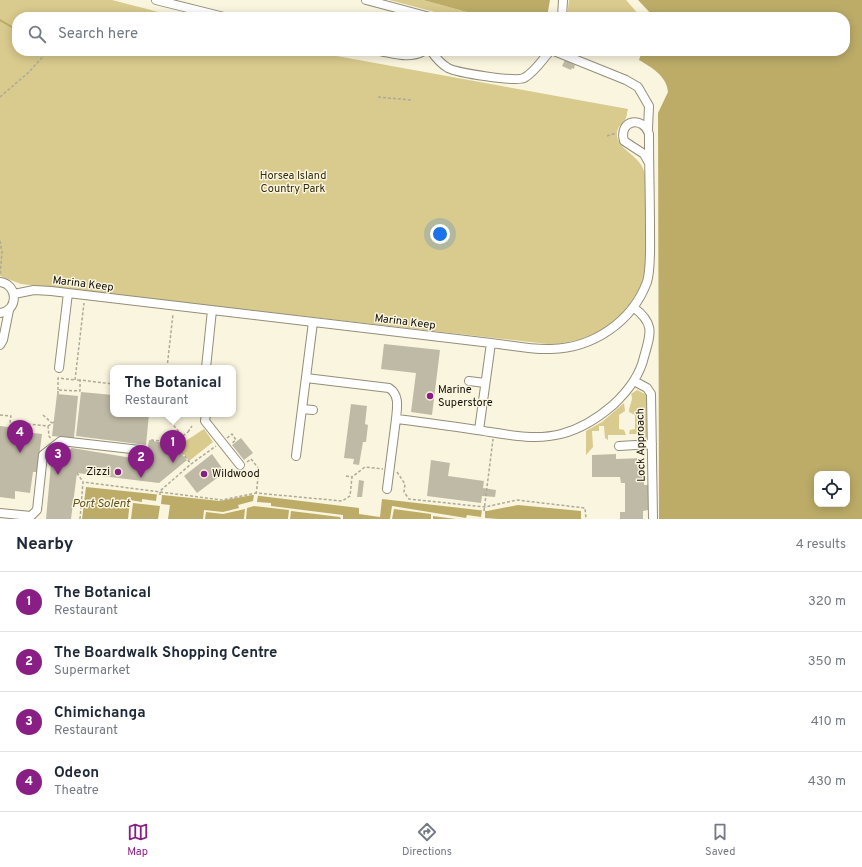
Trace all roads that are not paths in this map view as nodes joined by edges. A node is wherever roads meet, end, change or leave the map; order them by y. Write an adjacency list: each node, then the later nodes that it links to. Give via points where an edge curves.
1 (156, 0): 4 (street)
2 (366, 0): 5 (street)
3 (563, 0): 6 (street)
4 (204, 12)
5 (401, 12)
6 (562, 12)
7 (434, 56): 8 (street, via 449,69 514,80 525,78)
8 (546, 56)
9 (566, 56): 10 (street, Marina Keep, via 638,87 649,106)
10 (648, 129): 11 (street, Marina Keep); 11 (street, via 636,122 628,124 622,134 626,144 644,154)
11 (649, 163): 15 (street, Marina Keep, via 650,250 647,281)
12 (0, 282): 14 (street, via 9,285)
13 (68, 293): 14 (street, Marina Keep, via 34,290); 17 (street, Marina Keep); 25 (street)
14 (14, 294): 16 (street, via 14,304)
15 (633, 307): 22 (street, Marina Keep, via 616,326 597,338 574,346 550,349); 28 (street, via 649,322 649,338 644,360)
16 (9, 310): 18 (street); 21 (street)
17 (212, 310): 19 (street, Marina Keep); 24 (street)
18 (0, 313)
19 (313, 322): 22 (street, Marina Keep); 26 (street)
20 (0, 323): 21 (street)
21 (4, 333): 23 (street)
22 (490, 343): 29 (street)
23 (0, 345)
24 (206, 365)
25 (59, 368)
26 (306, 378): 30 (street); 33 (street, via 389,388 397,400)
27 (469, 381): 29 (street)
28 (634, 381): 34 (street, via 608,410 588,424 570,431 543,436); 35 (street, Lock Approach, via 647,388 651,394)
29 (485, 383): 34 (street)
30 (302, 409): 31 (street); 38 (street)
31 (314, 410)
32 (206, 417): 39 (street, via 205,421)
33 (396, 419): 34 (street); 40 (street)
34 (479, 430)
35 (652, 444): 36 (street); 42 (street, Lock Approach)
36 (619, 446)
37 (140, 450): 41 (street, via 61,441 44,455 37,510 31,516)
38 (296, 456)
39 (241, 461)
40 (387, 488)
41 (0, 513)
42 (653, 519)

